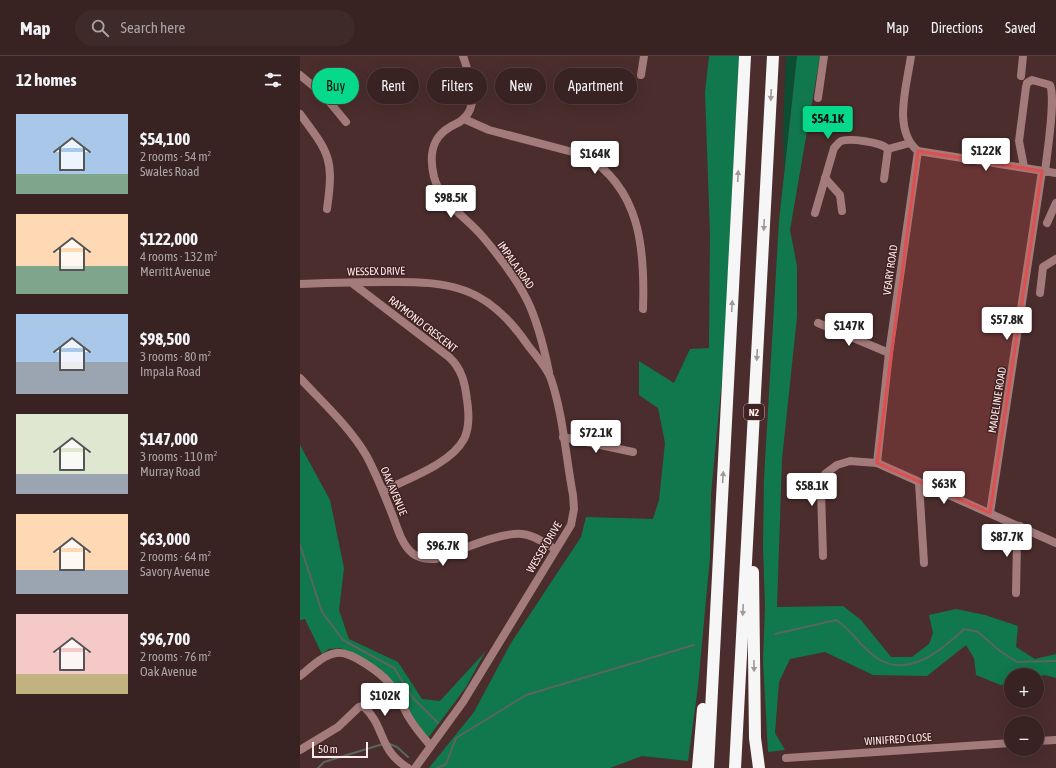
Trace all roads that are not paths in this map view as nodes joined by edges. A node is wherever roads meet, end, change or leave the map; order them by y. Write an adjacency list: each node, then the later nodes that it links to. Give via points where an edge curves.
1 (463, 56): 13 (street, via 473,93 469,111)
2 (644, 56): 9 (street)
3 (745, 56): 43 (highway, one-way to 3)
4 (773, 56): 41 (highway, N2, one-way to 41)
5 (824, 56): 11 (street)
6 (911, 56): 15 (street, via 903,121)
7 (1023, 56): 10 (street)
8 (300, 74): 14 (street, via 323,94)
9 (641, 75)
10 (1021, 76)
11 (818, 98)
12 (300, 114): 24 (street, via 320,141 329,160 331,182)
13 (464, 119): 32 (street, via 489,130 584,155 596,162 615,182 629,202 637,228 644,270); 35 (street, IMPALA ROAD, via 440,134 434,142 431,153 434,177 446,200 483,237 520,288 535,320)
14 (346, 122)
15 (910, 143): 16 (street); 17 (street)
16 (888, 149): 21 (street, via 879,143 846,140 839,142 834,148); 22 (street)
17 (918, 151): 18 (street); 34 (street, VEARY ROAD)
18 (1024, 167): 19 (street); 19 (street, MADELINE ROAD, via 1020,135 1026,87 1032,80 1050,85 1055,93)
19 (1044, 172): 20 (street); 44 (street, MADELINE ROAD)
20 (1056, 173)
21 (825, 178): 25 (street, via 840,195); 26 (street)
22 (884, 179)
23 (1056, 203): 27 (street)
24 (327, 209)
25 (842, 211)
26 (815, 213)
27 (1047, 223)
28 (1056, 259): 31 (street, via 1043,267)
29 (352, 282): 30 (street, WESSEX DRIVE); 35 (street, WESSEX DRIVE, via 434,282 484,299 515,327); 42 (street, RAYMOND CRESCENT, via 449,357 462,374 466,388 469,420 460,446 441,461)
30 (300, 284)
31 (1040, 293)
32 (643, 309)
33 (818, 323): 34 (street)
34 (889, 353): 39 (street, VEARY ROAD)
35 (550, 377): 37 (street, WESSEX DRIVE)
36 (300, 378): 42 (street, OAK AVENUE, via 358,443)
37 (563, 437): 38 (street); 47 (street, WESSEX DRIVE, via 574,510 568,532)
38 (633, 452)
39 (876, 463): 40 (street); 48 (street, via 850,461 830,468 822,480)
40 (919, 484): 44 (street); 49 (street)
41 (750, 487): 64 (highway, N2, one-way to 64); 65 (highway, one-way to 65, via 753,506 755,738)
42 (383, 491): 47 (street, OAK AVENUE, via 404,542 418,557 436,559 502,536 516,534 531,536)
43 (721, 504): 62 (highway, via 716,528); 63 (highway)
44 (990, 513): 45 (street)
45 (1020, 526): 46 (street); 50 (street, via 1017,542)
46 (1056, 543)
47 (556, 549): 55 (street, WESSEX DRIVE, via 462,702)
48 (823, 556)
49 (924, 563)
50 (1016, 593)
51 (300, 676): 55 (street, via 324,658 336,653 355,658 390,684 409,718)
52 (1056, 740): 53 (street)
53 (1044, 741)
54 (1004, 743): 57 (street, WINIFRED CLOSE)
55 (430, 745): 61 (street, WESSEX DRIVE)
56 (300, 750): 58 (street, via 338,726 361,706 374,717 384,743)
57 (786, 758)
58 (397, 761): 59 (street); 60 (street)
59 (391, 768)
60 (408, 768)
61 (415, 768)
62 (698, 768)
63 (708, 768)
64 (735, 768)
65 (759, 768)

